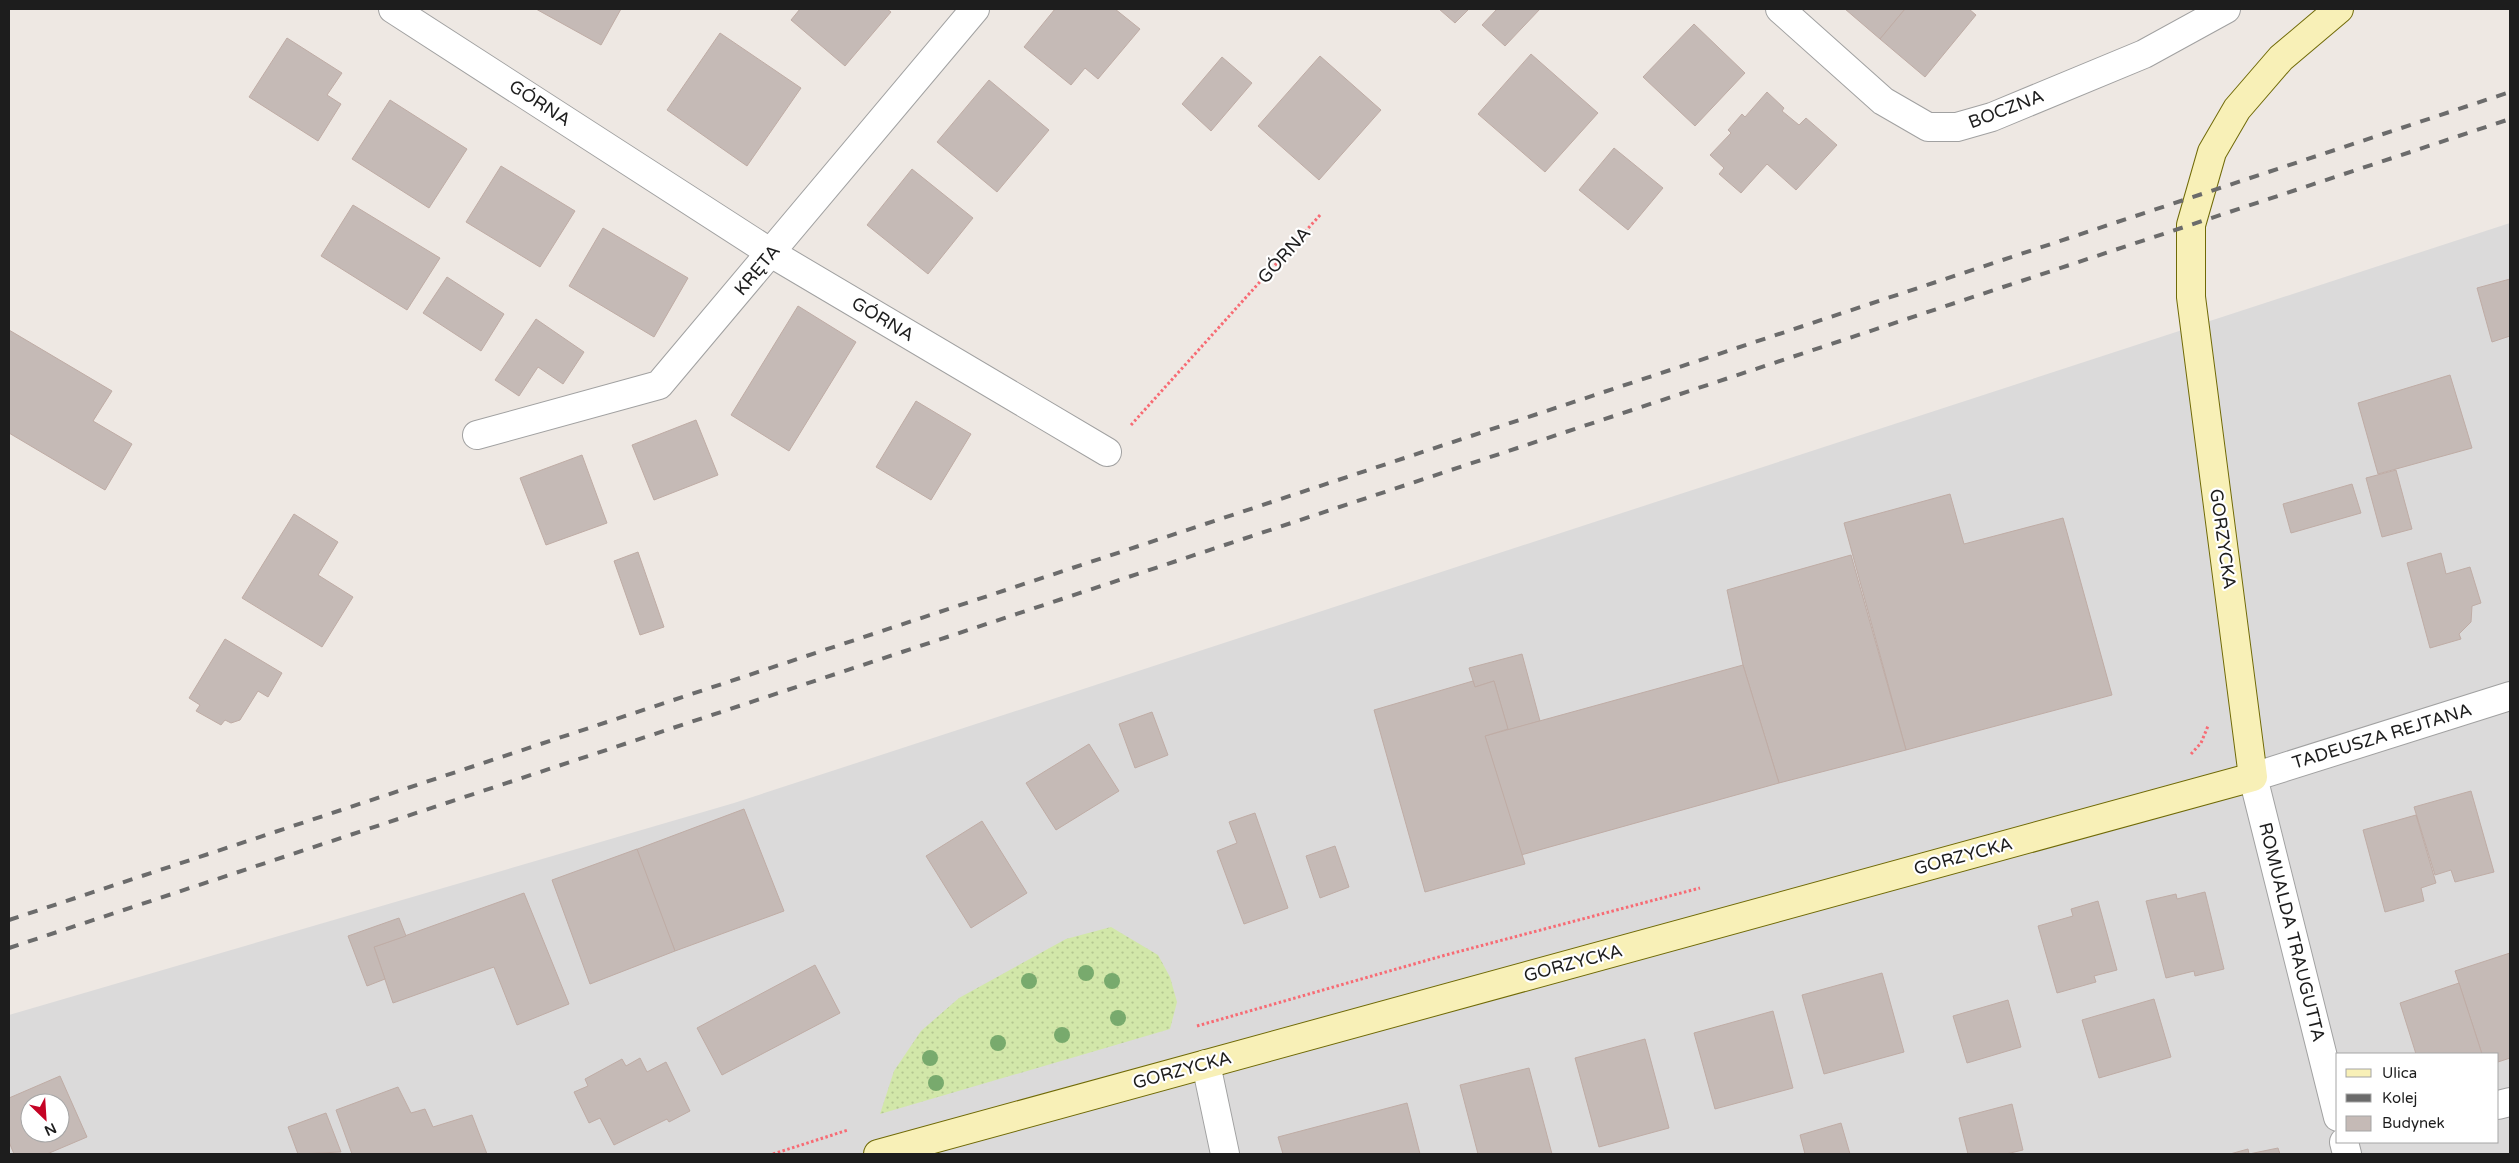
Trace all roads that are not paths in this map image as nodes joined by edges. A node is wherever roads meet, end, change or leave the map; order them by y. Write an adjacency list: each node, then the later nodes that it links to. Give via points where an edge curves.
1 (393, 9): 6 (street, GÓRNA)
2 (975, 9): 6 (street, KRĘTA)
3 (1780, 9): 4 (street, BOCZNA, via 1883,101 1928,127 1957,128 1992,117 2144,54)
4 (2226, 9)
5 (2338, 9): 10 (street, GORZYCKA, via 2281,58 2237,109 2212,152 2190,225 2191,298)
6 (771, 252): 7 (street, KRĘTA, via 659,385); 8 (street, GÓRNA)
7 (477, 435)
8 (1107, 452)
9 (2510, 696): 10 (street, TADEUSZA REJTANA)
10 (2254, 777): 11 (street, GORZYCKA); 12 (street, ROMUALDA TRAUGUTTA)
11 (1206, 1064): 13 (street, GORZYCKA); 14 (street)
12 (2336, 1109)
13 (878, 1154)
14 (1225, 1154)

